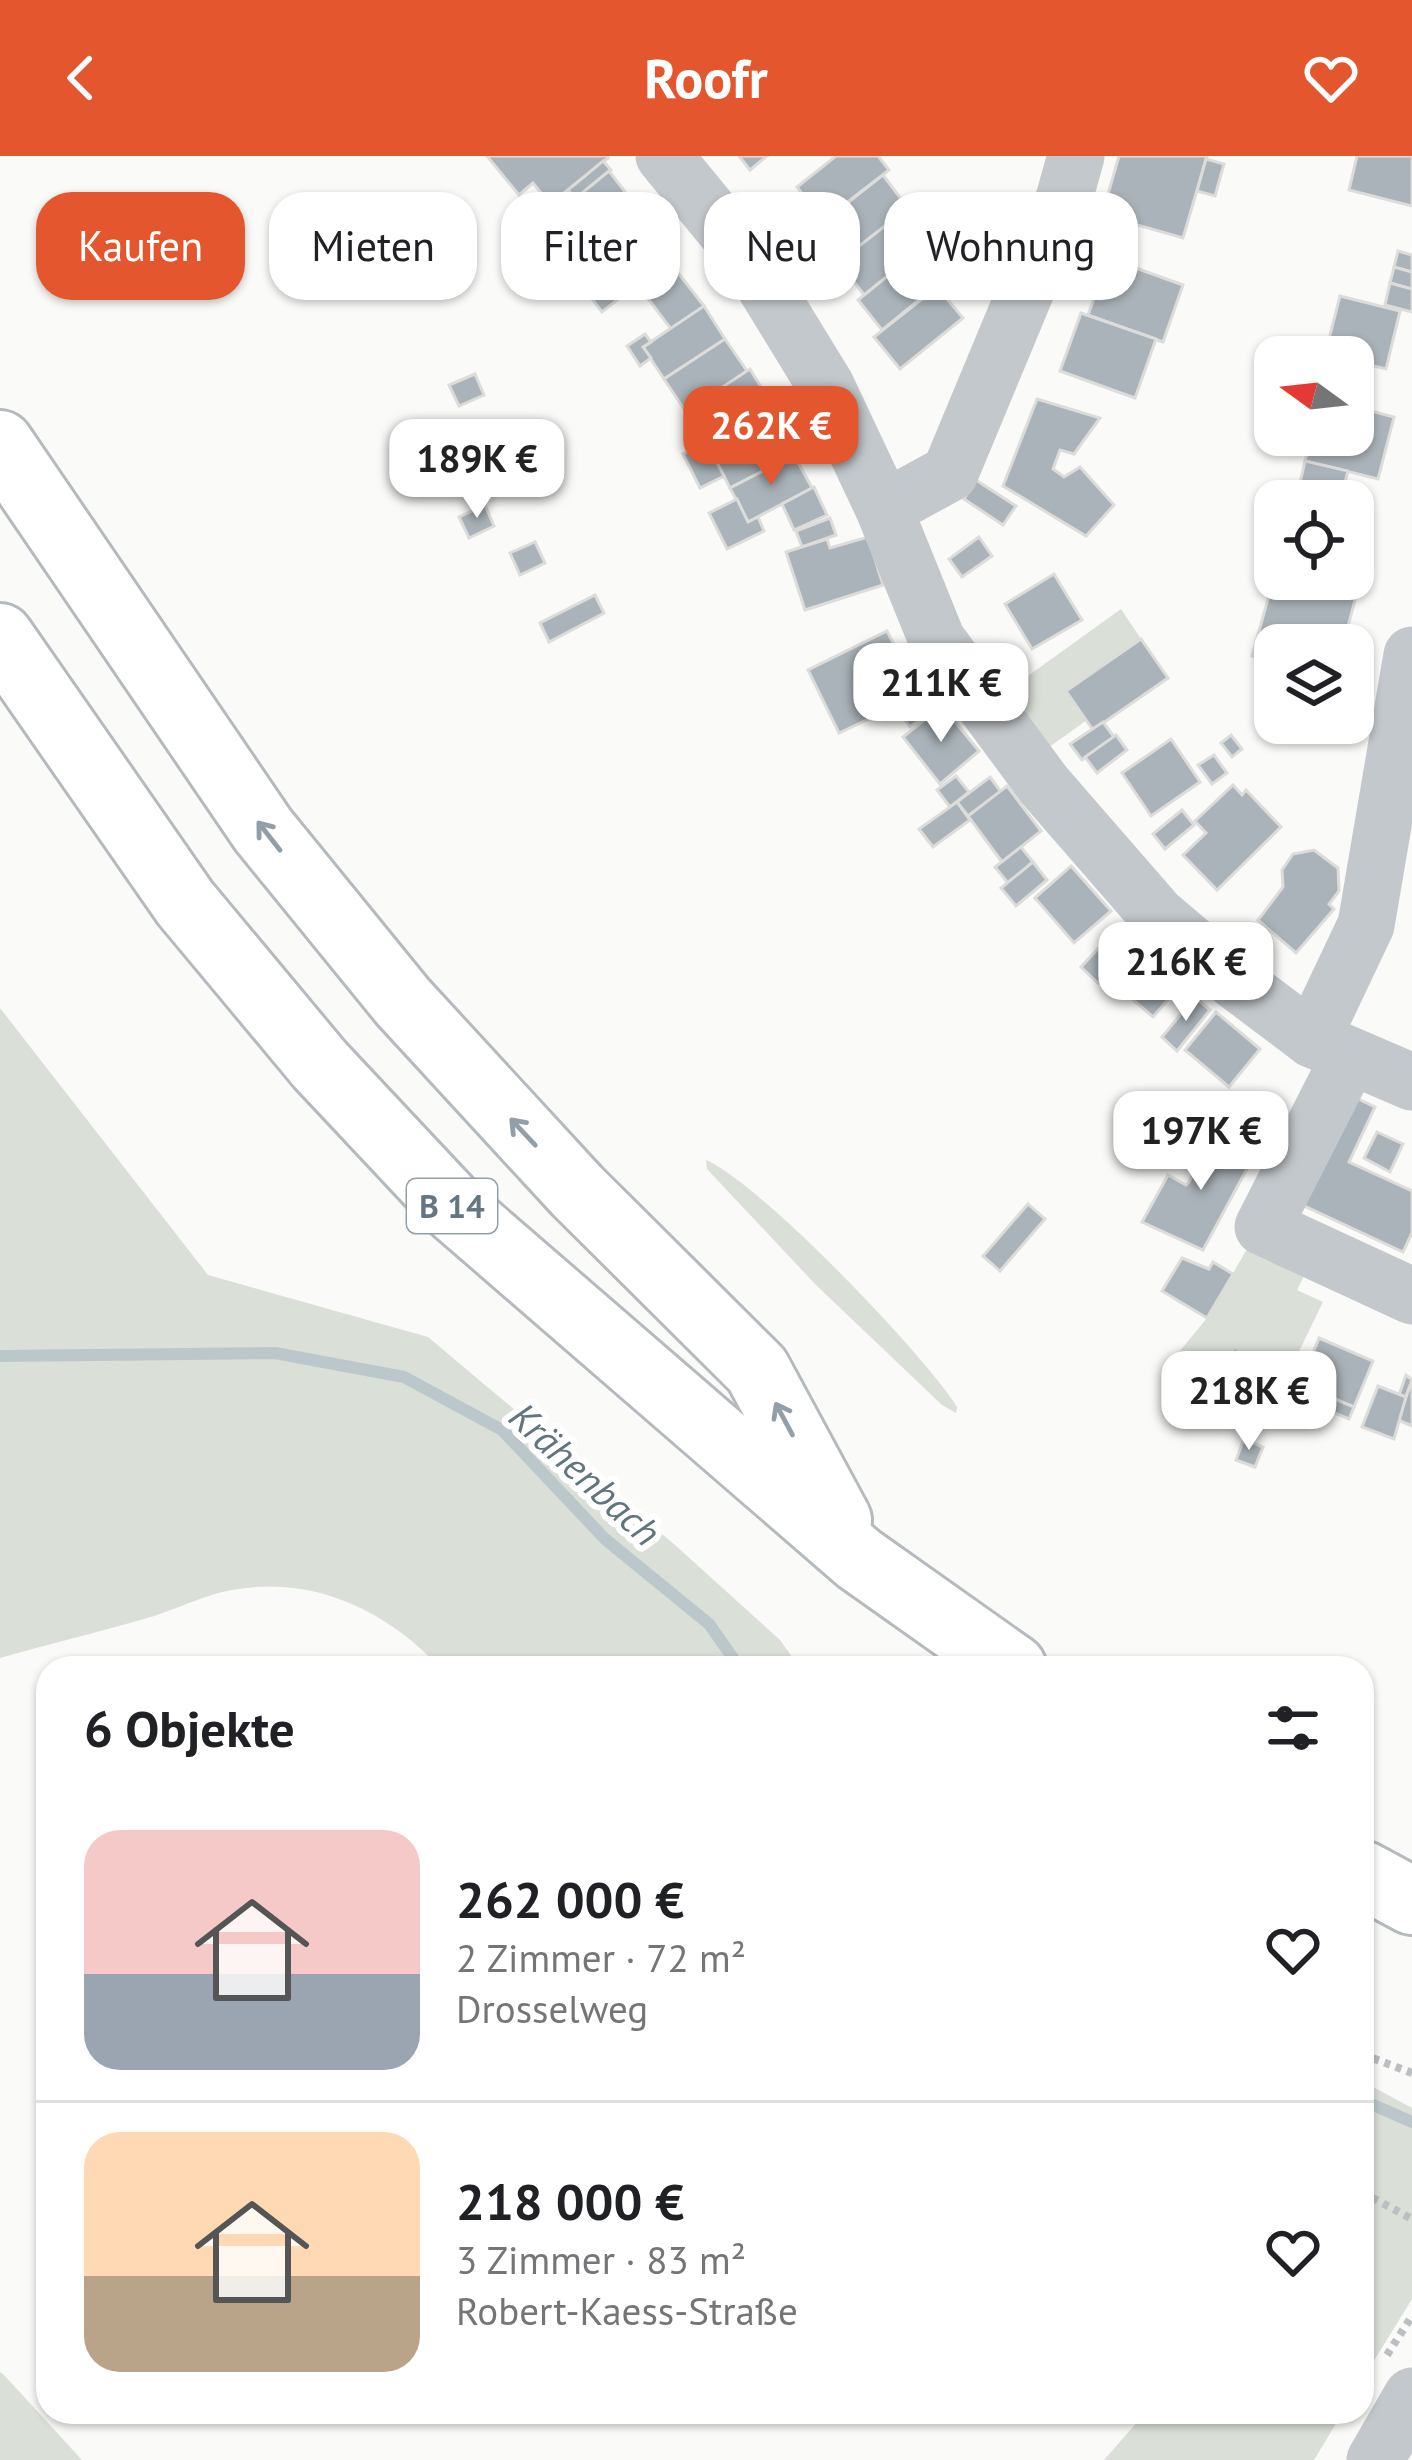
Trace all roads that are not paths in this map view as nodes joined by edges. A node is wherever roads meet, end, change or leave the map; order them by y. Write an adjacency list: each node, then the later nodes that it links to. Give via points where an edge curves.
1 (664, 156): 4 (street, via 747,257 826,386)
2 (1076, 156): 4 (street, via 950,473)
3 (0, 444): 10 (main road, B 14, one-way to 3, via 757,1370 403,1002 263,830)
4 (884, 509): 7 (street, via 937,640 1044,784 1157,915)
5 (0, 638): 10 (main road, B 14, via 185,903 320,1065 456,1210)
6 (1412, 655): 7 (street, via 1366,925)
7 (1330, 1048): 8 (street); 9 (street, via 1263,1227)
8 (1412, 1082)
9 (1412, 1296)
10 (859, 1559): 11 (main road, B 14)
11 (996, 1656)
12 (1374, 1880): 13 (main road)
13 (1412, 1901)
14 (1412, 2396): 15 (street)
15 (1376, 2460)

